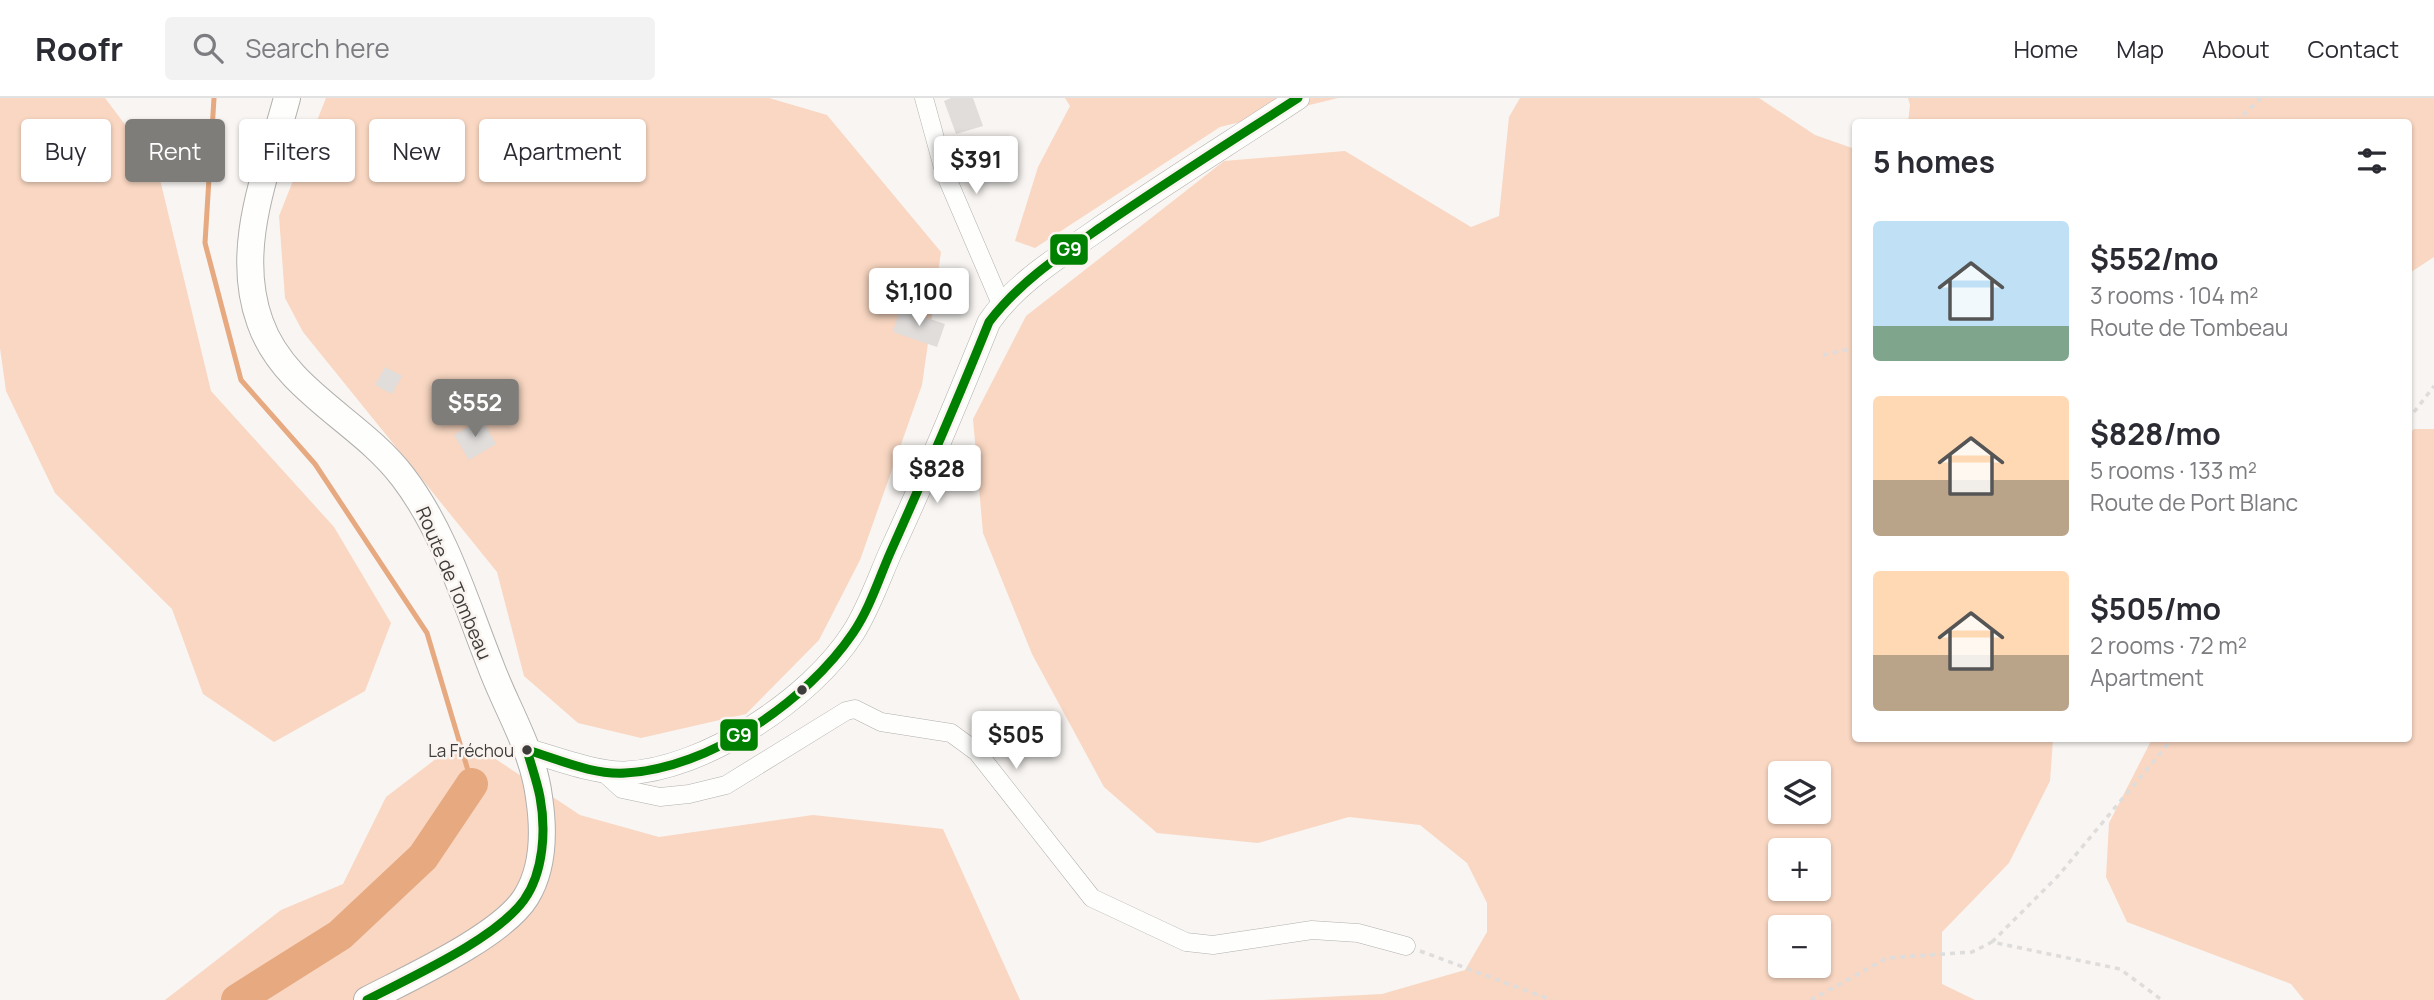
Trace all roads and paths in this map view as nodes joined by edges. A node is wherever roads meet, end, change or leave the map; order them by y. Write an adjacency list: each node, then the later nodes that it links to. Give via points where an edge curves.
1 (287, 98): 12 (main road, Route de Tombeau, via 252,232 250,264 260,322 275,352 296,378 377,448 428,514)
2 (924, 98): 6 (street, via 944,171)
3 (1298, 98): 6 (street, via 1038,271)
4 (2261, 98): 5 (path)
5 (2239, 119)
6 (1001, 304): 13 (street, via 989,322 854,633 824,670 786,704 696,758 656,771)
7 (1852, 349): 8 (path)
8 (1823, 355)
9 (2434, 386): 10 (path)
10 (2412, 415)
11 (2170, 742): 14 (path, via 2059,876)
12 (527, 750): 13 (street); 16 (main road, Route de Tombeau, via 540,798 542,844 537,874 525,899 506,921)
13 (599, 769): 15 (street, via 622,789 660,797 689,794 726,785 846,710 855,709 881,722 951,733 977,752 1092,898 1186,942 1213,945 1312,930 1358,933)
14 (1992, 942): 18 (path, via 1972,952 1887,958); 19 (path, via 2120,969)
15 (1406, 946): 17 (path)
16 (367, 1000)
17 (1552, 1000)
18 (1811, 1000)
19 (2162, 1000)

